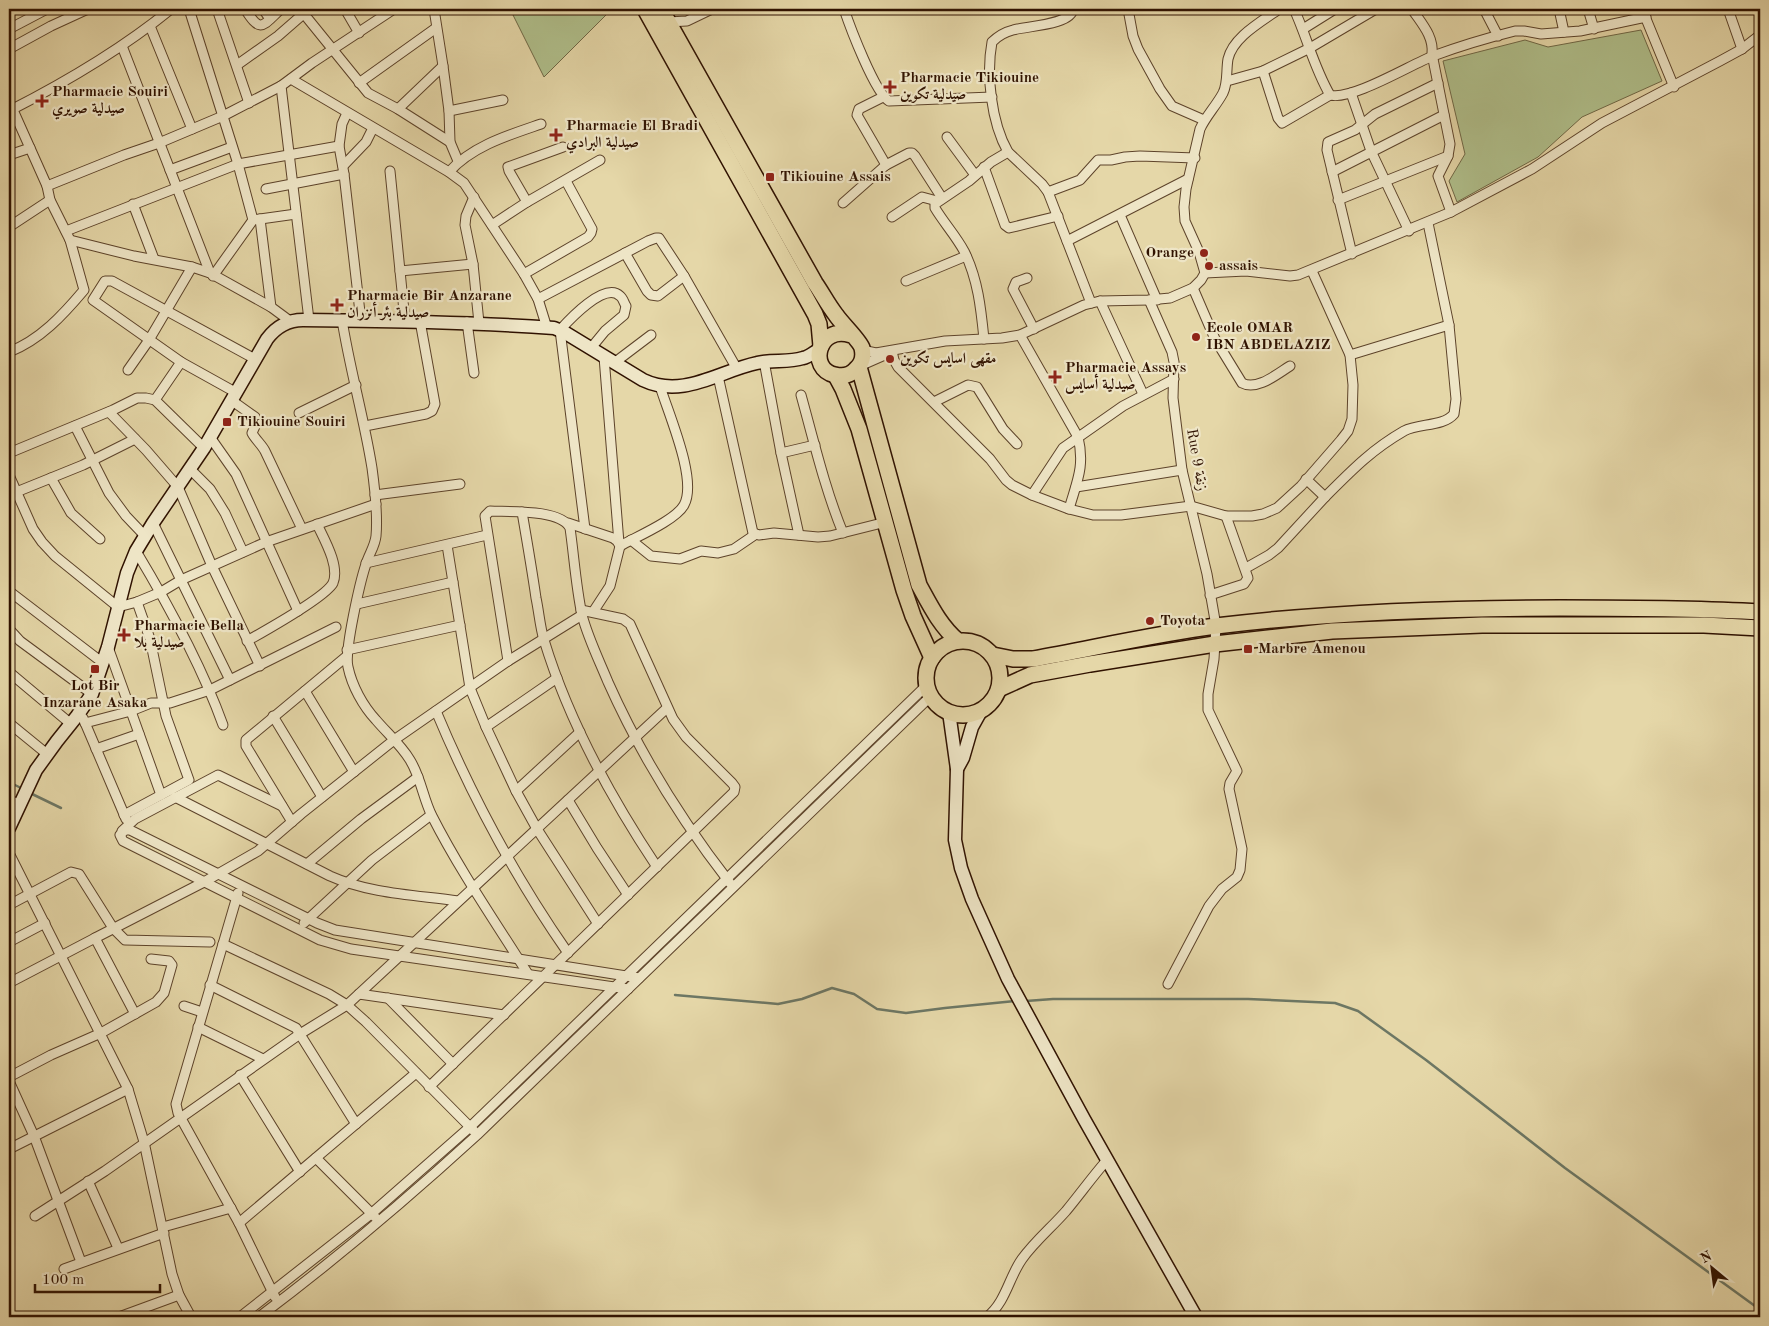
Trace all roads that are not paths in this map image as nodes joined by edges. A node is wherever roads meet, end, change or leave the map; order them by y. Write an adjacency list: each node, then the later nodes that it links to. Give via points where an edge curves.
1 (47, 9): 34 (street)
2 (88, 9): 44 (street)
3 (171, 9): 32 (street)
4 (189, 9): 68 (street)
5 (217, 9): 48 (street)
6 (244, 9): 31 (street, via 256,25)
7 (263, 9): 31 (street)
8 (281, 9): 31 (street)
9 (345, 9): 38 (street)
10 (394, 9): 38 (street)
11 (434, 9): 33 (street)
12 (645, 9): 164 (highway, via 815,314)
13 (712, 9): 30 (street)
14 (844, 9): 59 (street)
15 (1073, 9): 60 (street, via 1068,18 1003,33 992,42)
16 (1128, 9): 69 (street, via 1138,50 1160,90 1172,106)
17 (1279, 9): 27 (street)
18 (1294, 9): 35 (street)
19 (1335, 9): 35 (street)
20 (1376, 9): 43 (street)
21 (1412, 9): 47 (street, via 1430,36)
22 (1484, 9): 40 (street)
23 (1559, 9): 37 (street)
24 (1588, 9): 36 (street)
25 (1728, 9): 46 (street)
26 (306, 11): 45 (street); 48 (street, via 278,36)
27 (1267, 12): 52 (street, via 1230,52)
28 (1644, 13): 36 (street); 56 (street)
29 (665, 15): 30 (street, via 680,22); 41 (highway)
30 (693, 18): 41 (street, via 684,28)
31 (270, 19)
32 (150, 26): 42 (street); 73 (street)
33 (436, 28): 49 (street); 53 (street)
34 (9, 29)
35 (1303, 29): 43 (street)
36 (1594, 29): 37 (street)
37 (1564, 32): 40 (street, via 1541,34 1524,30)
38 (359, 33): 45 (street)
39 (1760, 35): 46 (street)
40 (1498, 36): 47 (street)
41 (680, 41): 160 (highway, via 816,283)
42 (122, 46): 63 (street); 76 (street)
43 (1310, 48): 50 (street); 58 (street)
44 (9, 49)
45 (333, 49): 51 (street); 53 (street)
46 (1742, 49): 56 (street)
47 (1432, 56): 54 (street); 57 (street)
48 (236, 65): 62 (street)
49 (443, 66): 64 (street); 65 (street)
50 (1264, 71): 52 (street); 58 (street, via 1282,123)
51 (291, 79): 55 (street); 66 (street)
52 (1227, 81): 69 (street)
53 (359, 82): 64 (street, via 368,93)
54 (1438, 83): 67 (street); 71 (street, via 1375,114)
55 (281, 86): 62 (street); 84 (street)
56 (1674, 87): 113 (street, via 1602,123 1532,169)
57 (1351, 93): 58 (street); 71 (street)
58 (1330, 95)
59 (883, 97): 60 (street, via 889,101); 90 (street, via 859,109 857,115)
60 (992, 97): 82 (street, via 999,131)
61 (503, 100): 65 (street)
62 (249, 102): 68 (street)
63 (10, 107): 80 (street)
64 (398, 109): 75 (street)
65 (449, 111): 75 (street)
66 (347, 113): 72 (street); 77 (street)
67 (1444, 115): 81 (street); 85 (street, via 1450,144)
68 (223, 116): 73 (street); 78 (street)
69 (1204, 120): 86 (street)
70 (541, 124): 88 (street, via 504,137)
71 (1362, 124): 81 (street); 96 (street, via 1328,142)
72 (373, 128): 93 (street); 95 (street)
73 (192, 129): 76 (street)
74 (947, 137): 97 (street)
75 (450, 142): 88 (street)
76 (159, 143): 92 (street); 102 (street)
77 (339, 146): 84 (street); 93 (street)
78 (232, 147): 89 (street); 92 (street)
79 (563, 147): 110 (street, via 508,167)
80 (30, 148): 83 (street); 102 (street)
81 (1372, 151): 96 (street); 100 (street)
82 (1008, 152): 91 (street); 105 (street)
83 (9, 155)
84 (289, 155): 89 (street); 101 (street)
85 (1448, 156): 100 (street); 113 (street, via 1438,176)
86 (1195, 158): 98 (street); 105 (street, via 1140,156 1098,160 1080,180)
87 (600, 160): 99 (street)
88 (458, 161): 95 (street)
89 (238, 164): 103 (street); 118 (street)
90 (886, 165): 108 (street, via 912,153); 111 (street)
91 (984, 167): 97 (street); 116 (street, via 1009,228)
92 (170, 170): 103 (street)
93 (344, 170): 101 (street); 151 (street)
94 (390, 171): 132 (street)
95 (449, 172): 106 (street, via 464,183)
96 (1332, 172): 109 (street)
97 (975, 175): 108 (street)
98 (1188, 179): 115 (street); 134 (street, via 1184,207 1186,221)
99 (566, 181): 110 (street); 136 (street, via 592,229 591,233)
100 (1386, 181): 109 (street); 122 (street)
101 (292, 184): 104 (street); 114 (street)
102 (47, 186): 107 (street)
103 (177, 187): 112 (street); 135 (street)
104 (266, 189)
105 (1048, 192): 116 (street)
106 (474, 197): 120 (street); 130 (street, via 465,225)
107 (50, 200): 121 (street); 123 (street)
108 (940, 200): 117 (street, via 922,197); 128 (street, via 935,208)
109 (1338, 200): 127 (street)
110 (527, 202): 120 (street)
111 (843, 202)
112 (133, 204): 123 (street); 129 (street)
113 (1452, 212): 119 (street)
114 (296, 214): 118 (street); 148 (street)
115 (1120, 215): 125 (street); 144 (street, Rue 9 زنقة)
116 (1058, 216): 125 (street)
117 (892, 217)
118 (256, 220): 135 (street); 146 (street)
119 (1428, 223): 122 (street); 155 (street)
120 (492, 225): 136 (street)
121 (9, 227)
122 (1409, 230): 127 (street)
123 (66, 231): 124 (street)
124 (70, 240): 129 (street); 141 (street)
125 (1067, 241): 145 (street)
126 (625, 253): 137 (street, via 659,238); 137 (street, via 651,295 658,296); 142 (street)
127 (1352, 254): 133 (street)
128 (966, 256): 139 (street); 162 (street, via 980,300)
129 (154, 260): 131 (street)
130 (473, 264): 132 (street); 154 (street)
131 (192, 267): 135 (street); 147 (street)
132 (400, 271): 153 (street)
133 (1312, 271): 134 (street, via 1290,276 1246,271); 168 (street)
134 (1204, 273): 140 (street)
135 (212, 274): 146 (street)
136 (524, 274): 142 (street)
137 (684, 276): 176 (street)
138 (1027, 278): 157 (street, via 1016,282 1013,289)
139 (906, 281)
140 (1193, 288): 144 (street, via 1170,298); 175 (street, via 1215,339 1242,383 1256,385)
141 (84, 290): 143 (street); 167 (street, via 62,317 44,332)
142 (538, 299): 156 (street)
143 (93, 300): 147 (street, via 107,279); 163 (street)
144 (1153, 300): 145 (street); 181 (street, Rue 9 زنقة, via 1172,352)
145 (1096, 302): 157 (street); 184 (street)
146 (271, 307): 150 (street)
147 (166, 311): 163 (street); 169 (street)
148 (309, 320): 149 (street); 150 (street)
149 (342, 320): 151 (street); 182 (street)
150 (290, 321): 169 (street, via 271,333)
151 (361, 321): 153 (street)
152 (420, 321): 153 (street); 154 (street); 192 (street, via 434,404 432,411)
153 (405, 322)
154 (473, 323): 156 (street); 179 (street)
155 (1449, 325): 168 (street); 211 (street, via 1456,399 1454,414 1446,421 1407,430 1381,445)
156 (547, 328): 158 (street)
157 (1034, 329): 161 (street)
158 (560, 330): 165 (street); 165 (street, via 592,300 614,292 626,306 624,316); 221 (street)
159 (651, 335): 170 (street)
160 (851, 335): 164 (highway, via 830,335); 173 (highway, via 860,342)
161 (1020, 336): 162 (street); 193 (street)
162 (984, 339): 166 (street, via 945,341)
163 (149, 340): 174 (street); 177 (street)
164 (820, 347): 171 (street, via 803,358); 178 (highway, via 820,360)
165 (591, 348): 170 (street)
166 (892, 351): 173 (street); 173 (street, via 872,353); 188 (street, via 898,367)
167 (9, 352)
168 (1350, 355): 205 (street, via 1353,405 1348,431)
169 (255, 359): 186 (street)
170 (609, 360): 183 (street); 232 (street)
171 (792, 360): 172 (street); 178 (street)
172 (764, 361): 176 (street); 199 (street)
173 (860, 361): 178 (highway, via 852,373 844,376); 257 (highway, via 919,585 947,632)
174 (181, 362): 186 (street); 187 (street)
175 (1290, 366)
176 (737, 369): 180 (street)
177 (128, 370)
178 (830, 372): 217 (highway, via 843,389 859,429)
179 (474, 373)
180 (718, 376): 183 (street, via 674,387); 224 (street, via 752,530)
181 (1174, 380): 184 (street); 202 (street, Rue 9 زنقة, via 1173,398)
182 (356, 385): 190 (street); 192 (street)
183 (660, 386): 229 (street, via 683,458 688,492 678,513)
184 (1143, 394): 193 (street)
185 (801, 395): 197 (street)
186 (233, 396): 195 (street); 222 (street, via 255,417 253,436 265,451)
187 (155, 400): 189 (street, via 137,398); 195 (street)
188 (934, 402): 196 (street, via 972,385); 210 (street, via 1006,480)
189 (109, 412): 191 (street); 194 (street)
190 (299, 413)
191 (75, 426): 198 (street); 200 (street)
192 (365, 426): 212 (street)
193 (1078, 437): 208 (street, via 1082,468); 210 (street, via 1063,448)
194 (135, 439): 200 (street); 207 (street)
195 (207, 443): 201 (street); 230 (street, via 236,474)
196 (1017, 444)
197 (815, 445): 199 (street); 223 (street, via 832,505)
198 (9, 452)
199 (781, 453): 225 (street)
200 (93, 460): 204 (street); 226 (street, via 117,505)
201 (190, 468): 207 (street); 234 (street, via 210,489)
202 (1182, 470): 208 (street); 213 (street, Rue 9 زنقة)
203 (9, 475): 209 (street)
204 (51, 478): 209 (street); 228 (street, via 71,513)
205 (1306, 479): 211 (street); 216 (street, via 1277,508 1252,516)
206 (460, 484): 212 (street)
207 (178, 487): 218 (street); 236 (street)
208 (1076, 488): 214 (street)
209 (12, 493): 245 (street, via 33,529 55,556)
210 (1032, 495): 214 (street)
211 (1325, 498): 237 (street, via 1278,548)
212 (376, 500): 220 (street); 235 (street, via 375,543)
213 (1191, 506): 214 (street, via 1121,515 1093,515); 216 (street); 242 (street, Rue 9 زنقة)
214 (1069, 509)
215 (522, 512): 219 (street, via 549,515); 227 (street, via 488,512 484,518); 255 (street)
216 (1226, 516): 237 (street)
217 (886, 522): 223 (street); 262 (highway, via 913,616)
218 (153, 523): 226 (street); 238 (street)
219 (568, 523): 221 (street); 247 (street)
220 (317, 524): 222 (street); 246 (street, via 332,559 334,577 328,588)
221 (585, 529): 232 (street, via 613,538)
222 (302, 530): 230 (street)
223 (844, 533): 225 (street, via 818,537)
224 (756, 534): 225 (street); 229 (street, via 744,544 724,552 701,551 680,559 651,556)
225 (799, 535)
226 (146, 536): 233 (street)
227 (487, 536): 231 (street); 263 (street)
228 (100, 539)
229 (631, 540): 232 (street)
230 (266, 542): 234 (street); 246 (street)
231 (447, 545): 235 (street); 239 (street)
232 (619, 545): 248 (street, via 610,586)
233 (136, 551): 241 (street); 245 (street)
234 (243, 552): 236 (street)
235 (366, 563): 244 (street)
236 (212, 566): 238 (street); 256 (street)
237 (1246, 568): 242 (street, via 1248,578 1244,584)
238 (181, 580): 241 (street); 268 (street)
239 (453, 582): 244 (street); 250 (street)
240 (9, 591): 264 (street)
241 (160, 592): 243 (street); 271 (street)
242 (1210, 595): 251 (street, Rue 9 زنقة)
243 (137, 602): 245 (street); 275 (street, via 150,639)
244 (357, 604): 260 (street)
245 (118, 607): 259 (street)
246 (298, 611): 256 (street)
247 (582, 612): 248 (street); 255 (street); 289 (street)
248 (593, 612): 276 (street, via 623,619 632,627)
249 (1760, 612): 251 (highway, via 1680,609 1426,610)
250 (460, 624): 260 (street); 269 (street)
251 (1216, 626): 258 (street, Rue 9 زنقة); 261 (highway, via 1033,659)
252 (336, 627): 265 (street)
253 (1760, 628): 258 (highway, via 1704,625 1427,626 1332,631)
254 (9, 629): 274 (street, via 20,641)
255 (543, 638): 263 (street); 267 (street)
256 (247, 641): 265 (street)
257 (958, 641): 261 (highway, via 972,641); 262 (highway, via 948,644)
258 (1215, 644): 270 (highway, via 1030,674); 348 (street, Rue 9 زنقة, via 1208,710 1237,771 1229,789 1242,858 1237,876 1212,901)
259 (108, 647): 264 (street); 278 (street)
260 (347, 653): 272 (street); 290 (street, via 351,679 361,700)
261 (993, 655): 270 (highway, via 1000,671)
262 (932, 658): 273 (highway, via 927,670)
263 (508, 660): 269 (street)
264 (102, 664): 274 (street)
265 (260, 666): 268 (street)
266 (9, 672): 284 (street)
267 (558, 678): 286 (street); 287 (street)
268 (230, 680): 271 (street)
269 (470, 688): 279 (street); 286 (street)
270 (999, 689): 277 (highway)
271 (210, 690): 275 (street); 285 (street)
272 (305, 691): 281 (street); 294 (street)
273 (929, 691): 280 (highway, via 938,705); 316 (street); 321 (street)
274 (92, 694): 282 (street)
275 (163, 703): 278 (street, via 151,703); 298 (street, via 189,780)
276 (667, 708): 289 (street); 309 (street, via 686,737 735,787 733,794)
277 (982, 709): 280 (highway, via 966,714); 293 (street)
278 (131, 711): 282 (street); 288 (street)
279 (436, 711): 290 (street); 312 (street, via 469,786)
280 (949, 712): 293 (street)
281 (273, 716): 300 (street); 303 (street, via 247,738 245,744)
282 (83, 718): 284 (street); 291 (street)
283 (9, 723): 292 (street)
284 (71, 724): 292 (street)
285 (223, 725)
286 (486, 727): 297 (street)
287 (580, 732): 295 (street); 297 (street)
288 (139, 734): 291 (street); 298 (street)
289 (634, 738): 295 (street); 309 (street)
290 (394, 740): 294 (street); 296 (street)
291 (96, 749): 306 (street)
292 (47, 754): 302 (street)
293 (957, 769): 378 (street, via 957,854 972,899 1008,979)
294 (354, 772): 300 (street)
295 (600, 772): 301 (street); 314 (street)
296 (418, 777): 304 (street); 313 (street)
297 (516, 791): 308 (street)
298 (162, 795): 306 (street)
299 (175, 797): 303 (street, via 218,775); 306 (street); 310 (street)
300 (322, 797): 305 (street)
301 (568, 800): 308 (street); 323 (street)
302 (15, 803): 307 (street)
303 (282, 806): 305 (street)
304 (432, 815): 318 (street, via 389,845); 320 (street)
305 (292, 822): 310 (street)
306 (125, 823): 315 (street, via 130,830); 317 (street, via 120,838 123,842)
307 (9, 828)
308 (537, 829): 312 (street); 329 (street)
309 (692, 834): 314 (street); 316 (street)
310 (268, 844): 313 (street); 315 (street)
311 (9, 853): 322 (street)
312 (507, 857): 320 (street); 337 (street)
313 (307, 864): 318 (street)
314 (657, 867): 323 (street)
315 (218, 874): 317 (street); 319 (street)
316 (726, 879): 321 (street); 344 (street)
317 (204, 882): 324 (street); 330 (street)
318 (346, 883): 325 (street); 327 (street)
319 (241, 886): 324 (street); 327 (street)
320 (474, 887): 325 (street); 341 (street)
321 (733, 888): 346 (street)
322 (30, 894): 326 (street); 328 (street); 330 (street, via 76,872)
323 (628, 895): 329 (street)
324 (236, 898): 331 (street); 336 (street)
325 (458, 901): 335 (street)
326 (9, 905)
327 (308, 919): 331 (street); 335 (street, via 344,933)
328 (45, 923): 333 (street); 338 (street)
329 (598, 924): 337 (street)
330 (114, 928): 332 (street); 334 (street, via 125,940)
331 (297, 928): 339 (street, via 341,946)
332 (95, 938): 338 (street); 357 (street)
333 (9, 942)
334 (210, 942)
335 (414, 943): 339 (street); 341 (street)
336 (222, 944): 349 (street); 354 (street)
337 (568, 953): 342 (street)
338 (62, 956): 347 (street); 360 (street)
339 (400, 956): 343 (street); 352 (street)
340 (152, 959): 357 (street, via 171,962 164,993 156,1002)
341 (519, 959): 342 (street); 343 (street)
342 (556, 965): 344 (street); 345 (street)
343 (528, 974): 345 (street)
344 (626, 976): 346 (street); 350 (street)
345 (544, 977): 350 (street); 358 (street)
346 (639, 978): 351 (street)
347 (9, 982)
348 (1168, 984)
349 (210, 985): 356 (street); 361 (street, via 290,1024)
350 (615, 987): 351 (street); 372 (street)
351 (628, 989): 373 (street)
352 (359, 994): 353 (street); 354 (street)
353 (388, 998): 358 (street); 363 (street)
354 (347, 1005): 361 (street); 364 (street)
355 (184, 1006): 356 (street)
356 (202, 1012): 359 (street)
357 (135, 1014): 360 (street)
358 (504, 1015): 363 (street)
359 (198, 1027): 362 (street); 370 (street, via 176,1100)
360 (101, 1033): 366 (street); 369 (street)
361 (300, 1034): 362 (street); 371 (street)
362 (263, 1059): 365 (street)
363 (453, 1064): 368 (street)
364 (416, 1073): 368 (street); 371 (street)
365 (240, 1075): 370 (street); 379 (street)
366 (9, 1077)
367 (9, 1081): 374 (street)
368 (430, 1087): 372 (street)
369 (128, 1089): 374 (street); 375 (street)
370 (180, 1117): 375 (street); 382 (street)
371 (356, 1124): 377 (street)
372 (470, 1127): 373 (street); 383 (street)
373 (477, 1134): 385 (street)
374 (34, 1136): 376 (street); 381 (street)
375 (144, 1142): 380 (street); 387 (street)
376 (9, 1149)
377 (316, 1158): 379 (street); 383 (street)
378 (1107, 1160): 398 (street, via 1020,1262 1004,1296); 399 (street)
379 (300, 1172): 386 (street)
380 (88, 1181): 381 (street); 388 (street)
381 (58, 1201): 384 (street); 389 (street)
382 (231, 1208): 386 (street); 387 (street)
383 (371, 1214): 385 (street); 391 (street)
384 (36, 1216)
385 (379, 1221): 393 (street)
386 (239, 1223): 391 (street)
387 (163, 1230): 388 (street); 392 (street)
388 (118, 1248): 389 (street)
389 (81, 1262): 390 (street)
390 (64, 1269)
391 (272, 1293): 393 (street); 396 (street)
392 (179, 1295): 394 (street); 395 (street)
393 (278, 1303): 397 (street)
394 (119, 1317)
395 (191, 1317)
396 (240, 1317)
397 (259, 1317)
398 (987, 1317)
399 (1196, 1317)

